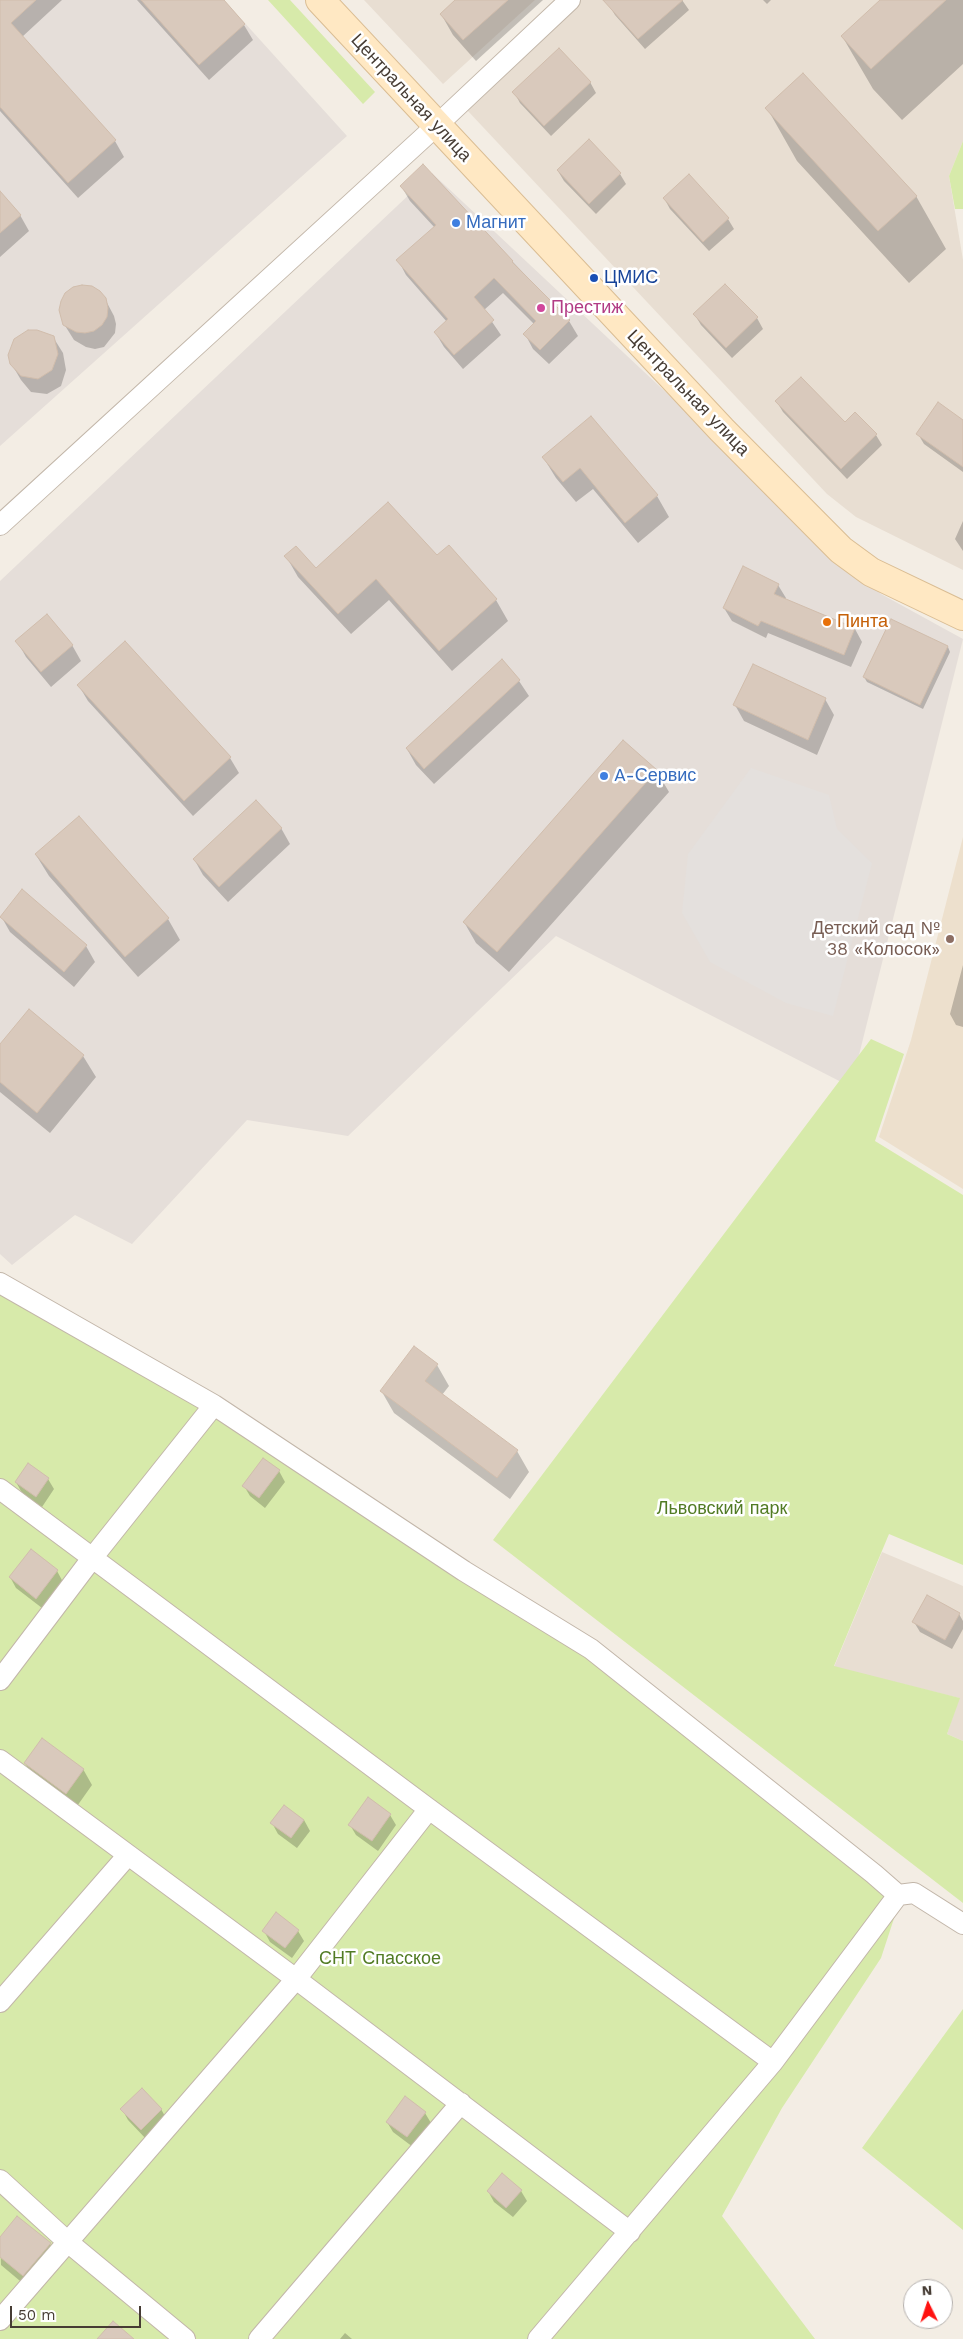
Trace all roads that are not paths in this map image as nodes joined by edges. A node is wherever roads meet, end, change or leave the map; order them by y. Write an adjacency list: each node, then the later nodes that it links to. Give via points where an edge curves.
1 (320, 0): 3 (street, Центральная улица)
2 (570, 0): 3 (street)
3 (436, 126): 4 (street); 5 (street, Центральная улица, via 722,430 841,550 871,572)
4 (0, 524)
5 (963, 616)
6 (0, 1283): 7 (street)
7 (214, 1405): 9 (street); 14 (street, via 464,1570 591,1649)
8 (0, 1489): 9 (street)
9 (93, 1557): 10 (street); 12 (street)
10 (0, 1680)
11 (0, 1760): 13 (street)
12 (429, 1810): 16 (street); 18 (street)
13 (128, 1855): 16 (street); 17 (street)
14 (898, 1895): 15 (street, via 914,1893); 18 (street)
15 (963, 1924)
16 (296, 1979): 19 (street); 22 (street)
17 (0, 2002)
18 (773, 2062): 21 (street)
19 (461, 2103): 21 (street); 25 (street)
20 (0, 2180): 22 (street)
21 (630, 2232): 26 (street)
22 (69, 2242): 23 (street); 24 (street)
23 (0, 2320)
24 (185, 2339)
25 (259, 2339)
26 (538, 2339)

